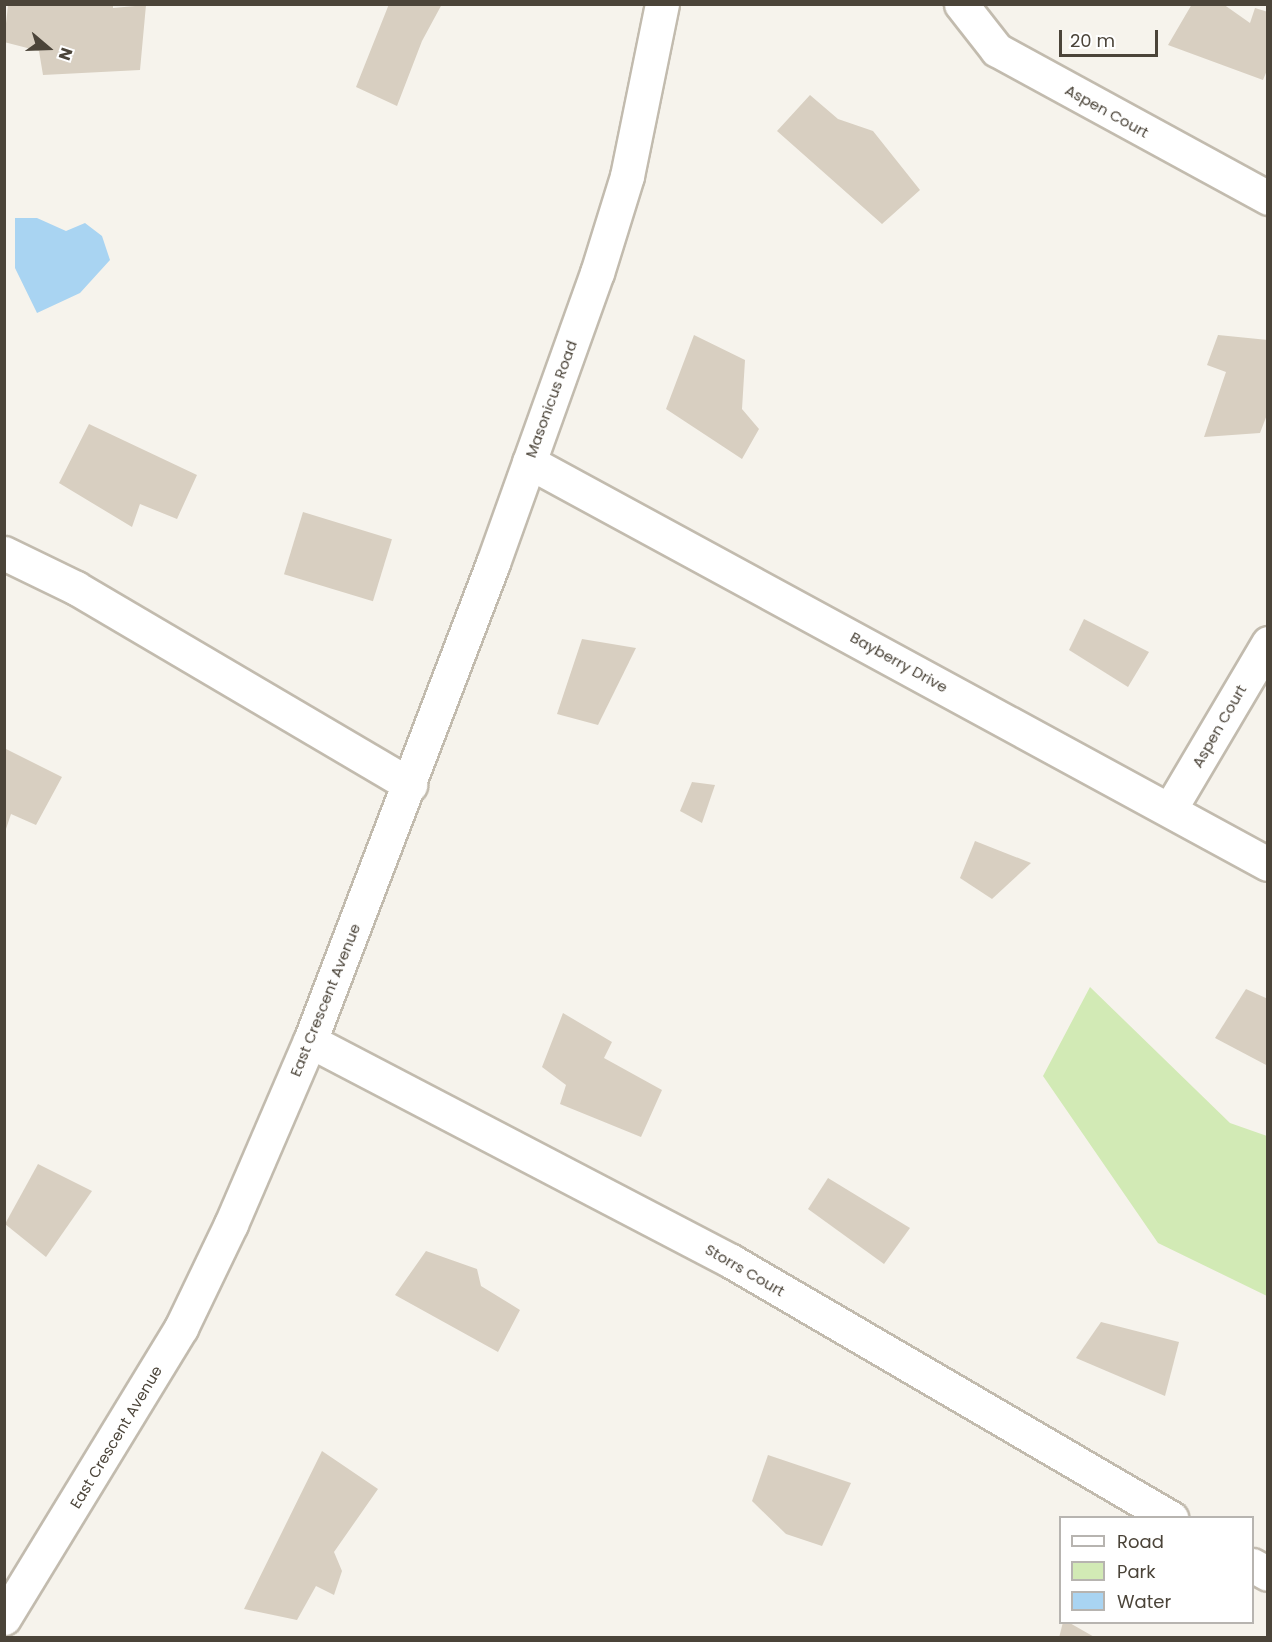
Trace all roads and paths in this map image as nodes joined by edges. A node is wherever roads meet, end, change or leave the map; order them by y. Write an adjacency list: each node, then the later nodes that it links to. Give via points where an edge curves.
1 (662, 4): 4 (street, Masonicus Road, via 627,176 597,273)
2 (961, 4): 3 (street, Aspen Court, via 998,50)
3 (1268, 198)
4 (529, 462): 7 (street, Masonicus Road); 8 (street, Bayberry Drive)
5 (4, 553): 7 (street, via 76,588)
6 (1268, 643): 8 (street, Aspen Court)
7 (410, 785): 10 (street, East Crescent Avenue)
8 (1170, 809): 9 (street, Bayberry Drive)
9 (1268, 864)
10 (310, 1041): 11 (street, Storrs Court, via 731,1261); 14 (street, East Crescent Avenue, via 181,1328)
11 (1168, 1516)
12 (1254, 1566): 13 (street)
13 (1268, 1574)
14 (4, 1618)

